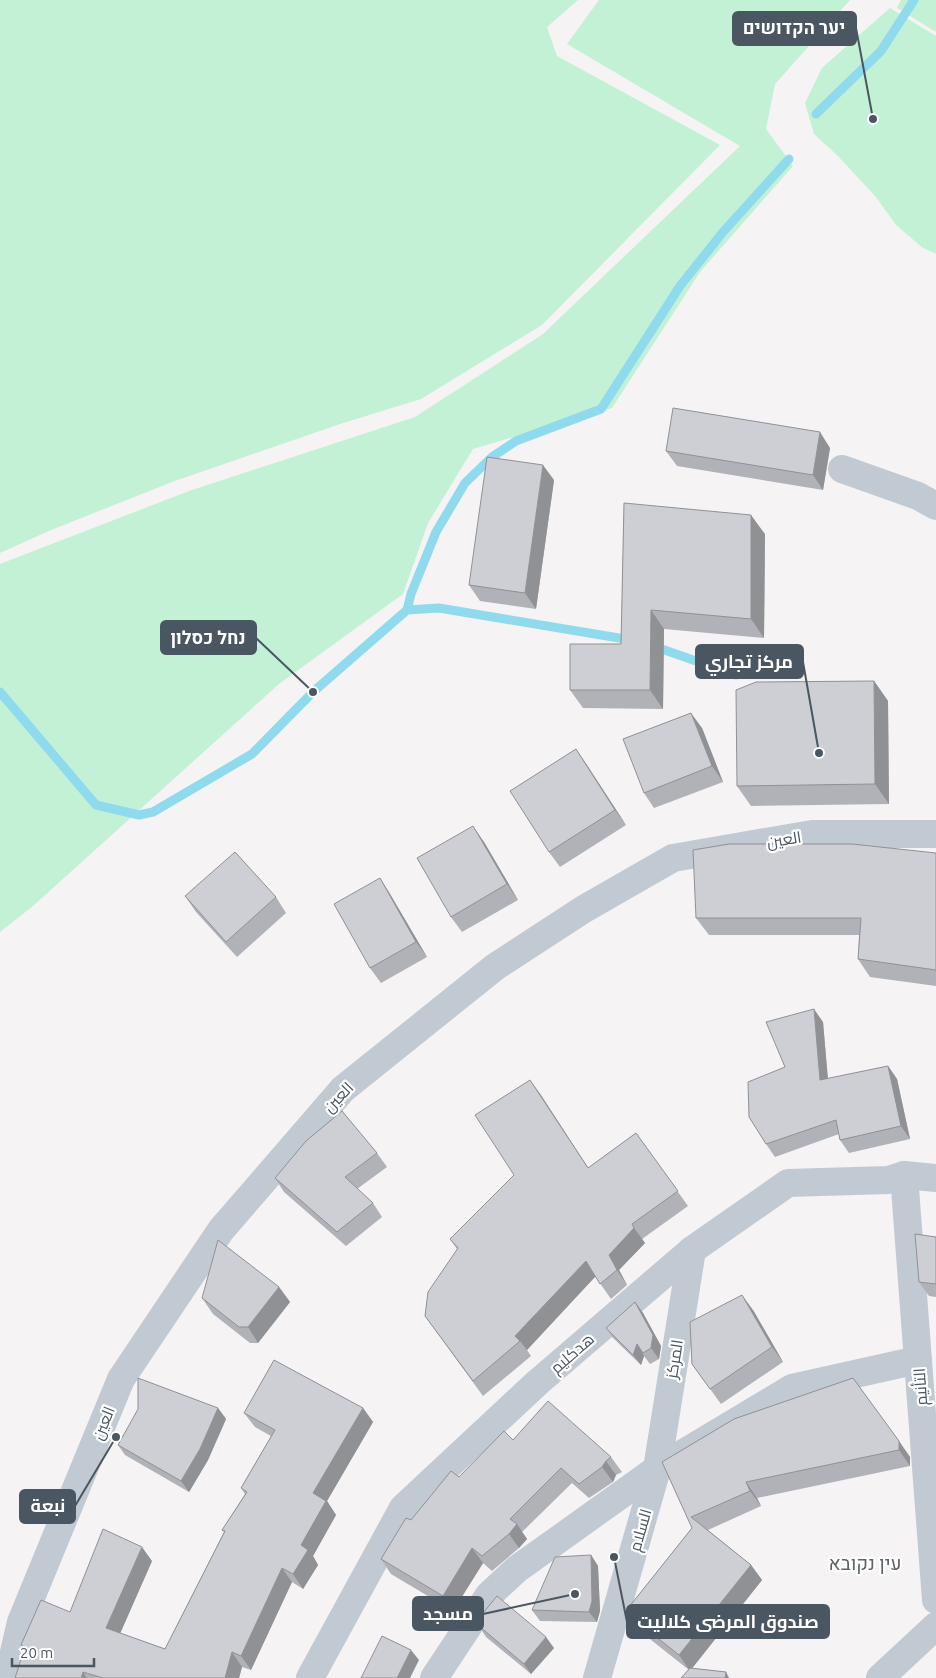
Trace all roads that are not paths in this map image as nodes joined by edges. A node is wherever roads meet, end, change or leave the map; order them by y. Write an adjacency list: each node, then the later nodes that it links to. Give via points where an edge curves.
1 (842, 469): 2 (street, via 918,496)
2 (936, 506)
3 (936, 834): 11 (street, العين, via 812,834 673,858 584,909 495,967 343,1089 221,1230 121,1379 21,1622)
4 (904, 1175): 5 (street, هدكليم); 6 (street, هدكليم, via 888,1180 788,1184); 7 (street, التأنيم)
5 (936, 1178)
6 (692, 1250): 8 (street, المركز); 12 (street, هدكليم, via 537,1383 403,1508)
7 (918, 1360): 8 (street, via 792,1388); 9 (street, التأنيم)
8 (657, 1469): 13 (street, via 517,1569 488,1595); 14 (street, السلام)
9 (936, 1600)
10 (936, 1626): 15 (street)
11 (8, 1678)
12 (310, 1678)
13 (434, 1678)
14 (597, 1678)
15 (880, 1678)

